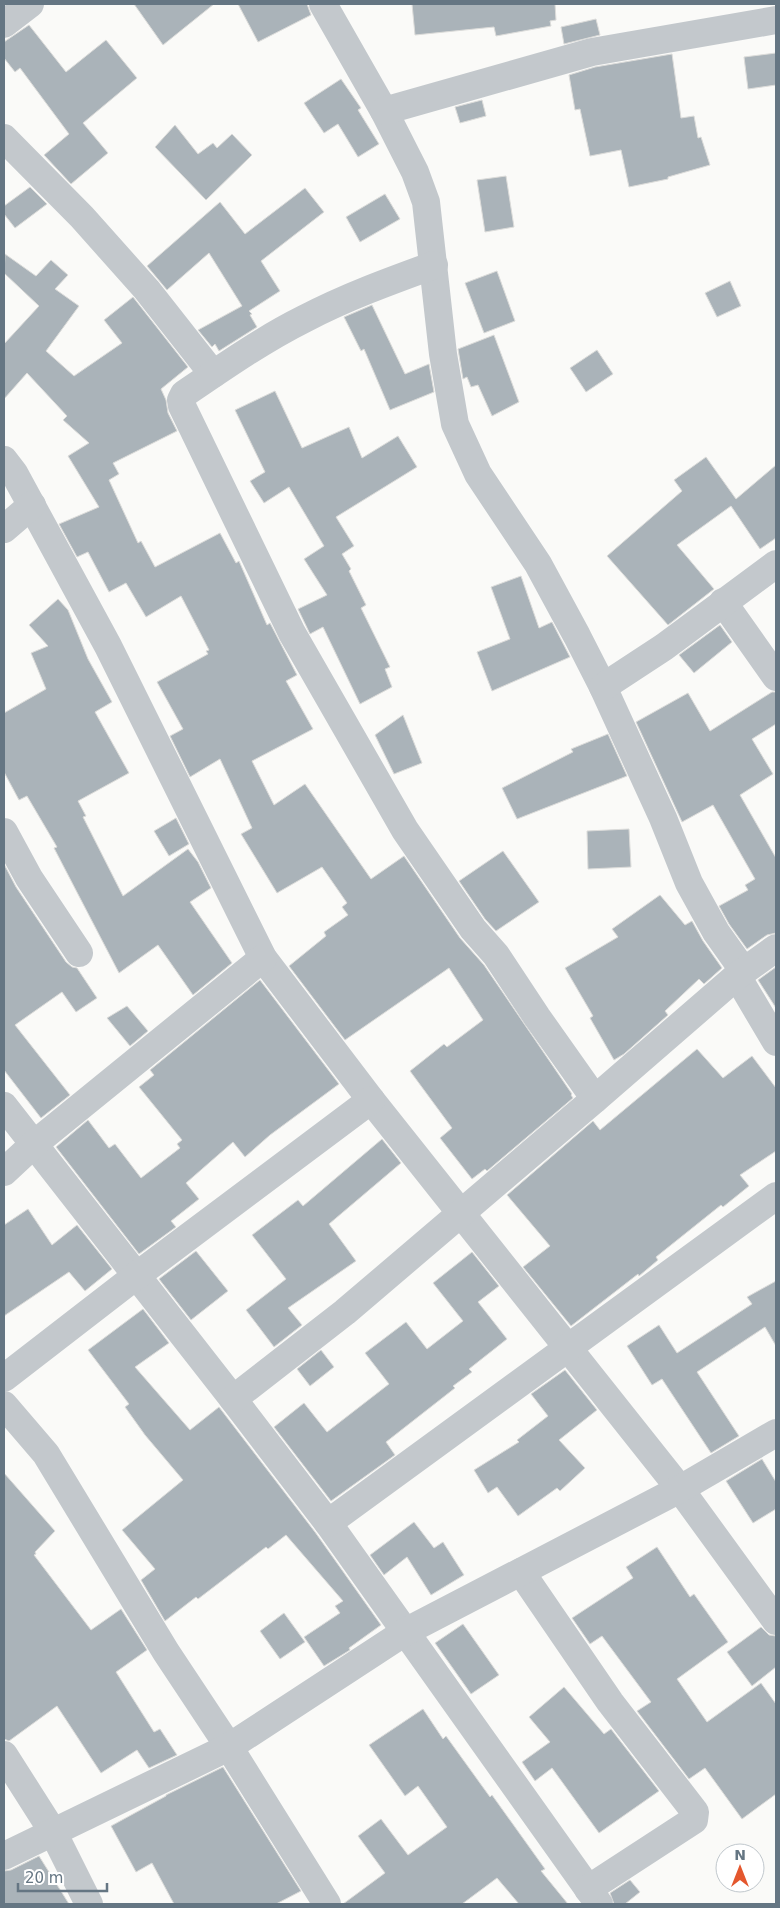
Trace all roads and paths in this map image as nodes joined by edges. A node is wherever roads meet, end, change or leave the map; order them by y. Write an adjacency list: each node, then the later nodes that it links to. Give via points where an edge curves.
1 (30, 4): 4 (street)
2 (323, 4): 5 (street)
3 (776, 20): 5 (street, via 592,52)
4 (4, 24)
5 (384, 111): 7 (street, via 415,172 426,202)
6 (4, 138): 8 (street, via 148,290)
7 (434, 265): 8 (street, via 372,287 303,319); 15 (street, via 455,424 478,474 538,564)
8 (213, 374): 22 (street, via 184,394 182,406 292,633 405,830)
9 (4, 460): 10 (street)
10 (32, 506): 11 (street); 19 (street, via 108,646)
11 (4, 528)
12 (776, 564): 13 (street)
13 (723, 602): 14 (street); 15 (street)
14 (776, 677)
15 (603, 687): 20 (street, via 689,883)
16 (4, 832): 18 (street)
17 (776, 948): 20 (street)
18 (79, 953)
19 (263, 958): 23 (street); 25 (street)
20 (740, 973): 21 (street); 22 (street)
21 (776, 1042)
22 (595, 1099): 28 (street)
23 (371, 1100): 28 (street); 29 (street)
24 (4, 1106): 25 (street)
25 (33, 1145): 26 (street); 29 (street)
26 (4, 1172)
27 (776, 1196): 30 (street)
28 (462, 1213): 30 (street); 32 (street, via 345,1312)
29 (136, 1276): 31 (street); 32 (street)
30 (568, 1348): 35 (street); 36 (street)
31 (4, 1378)
32 (232, 1398): 36 (street)
33 (4, 1406): 40 (street, via 46,1454 166,1652)
34 (776, 1433): 35 (street)
35 (680, 1489): 37 (street); 38 (street)
36 (328, 1524): 39 (street)
37 (521, 1572): 39 (street); 44 (street, via 610,1702 695,1812 694,1820)
38 (776, 1621)
39 (405, 1632): 40 (street); 44 (street)
40 (229, 1747): 42 (street); 46 (street)
41 (4, 1755): 42 (street)
42 (53, 1832): 43 (street); 45 (street)
43 (4, 1856)
44 (593, 1897)
45 (89, 1904)
46 (327, 1904)

